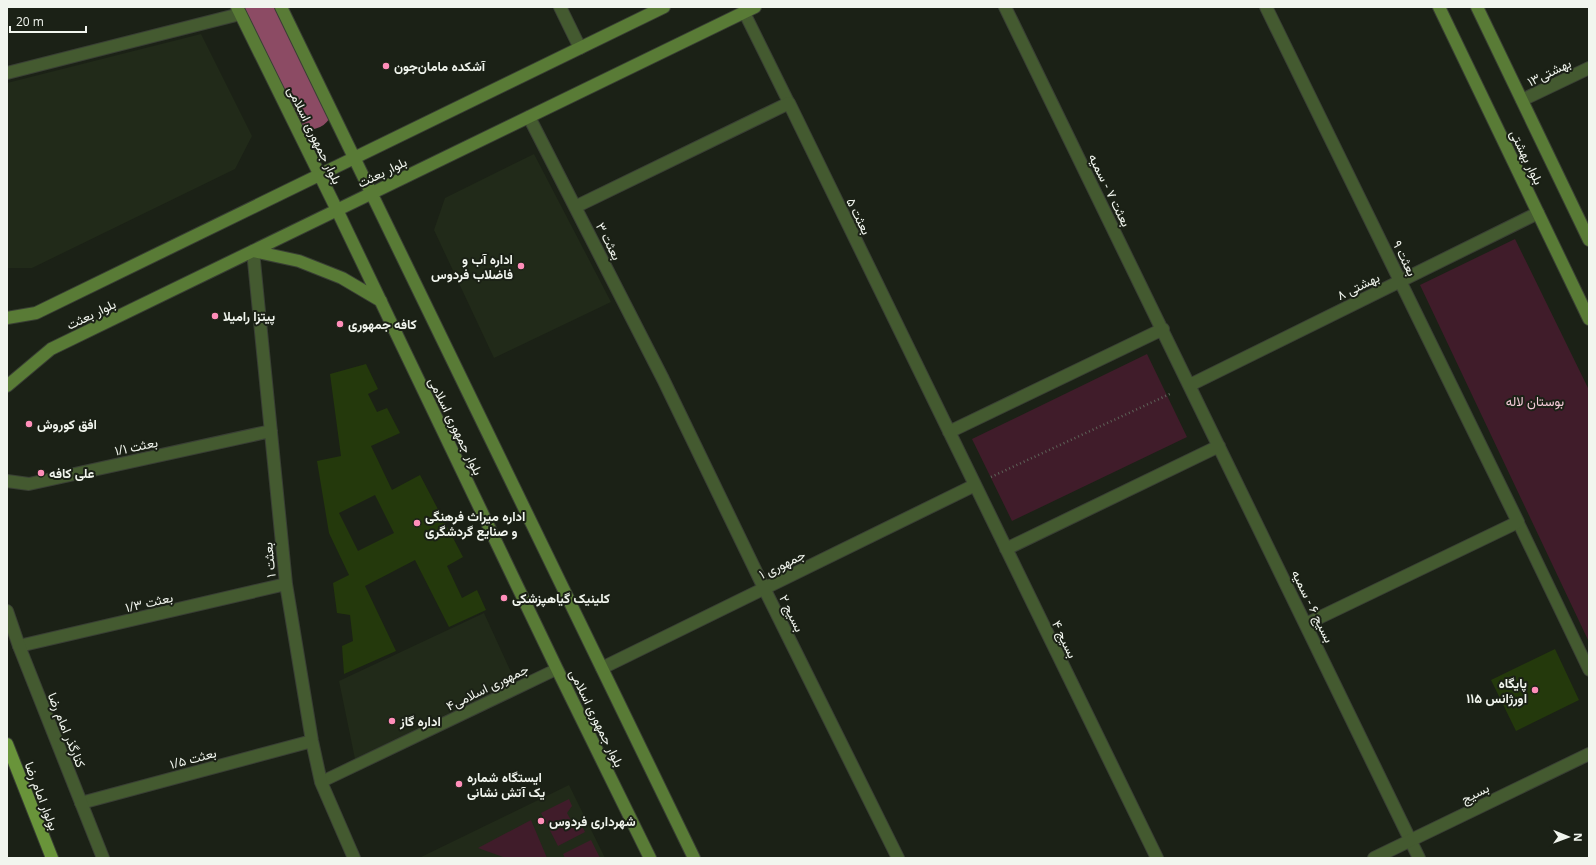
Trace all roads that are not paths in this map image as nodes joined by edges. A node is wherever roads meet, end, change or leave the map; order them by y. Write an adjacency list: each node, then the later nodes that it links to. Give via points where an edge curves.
1 (281, 7): 17 (main road, بلوار جمهوری اسلامی)
2 (560, 7): 11 (street)
3 (664, 7): 11 (main road, بلوار بعثت)
4 (755, 7): 10 (main road, بلوار بعثت)
5 (1005, 7): 29 (street, بعثت ۷ - سمیه)
6 (1266, 7): 25 (street, بعثت ۹)
7 (1439, 7): 22 (main road, بلوار بهشتی)
8 (1477, 7): 14 (main road, بلوار بهشتی)
9 (239, 11): 13 (street); 18 (main road, بلوار جمهوری اسلامی)
10 (744, 12): 15 (lane, بعثت ۵); 16 (main road, بلوار بعثت)
11 (580, 48): 17 (main road, بلوار بعثت)
12 (1589, 68): 14 (street, بهشتی۱۳)
13 (7, 73)
14 (1522, 100): 23 (main road, بلوار بهشتی)
15 (788, 103): 20 (street); 34 (street, بعثت ۵)
16 (529, 117): 19 (main road, بلوار بعثت); 20 (street, بعثت ۳)
17 (354, 157): 18 (main road, بلوار بعثت); 19 (main road, بلوار جمهوری اسلامی)
18 (318, 175): 21 (main road, بلوار جمهوری اسلامی); 27 (main road, بلوار بعثت, via 36,313)
19 (372, 192): 21 (main road, بلوار بعثت); 45 (main road, بلوار جمهوری اسلامی)
20 (576, 207): 30 (street, بعثت ۳)
21 (337, 210): 24 (main road, بلوار بعثت); 26 (main road, بلوار جمهوری اسلامی)
22 (1538, 213): 25 (street, بهشتی ۸); 28 (main road, بلوار بهشتی)
23 (1589, 240)
24 (253, 251): 26 (main road, via 299,260 342,278); 32 (main road, بلوار بعثت, via 51,349); 33 (street, بعثت ۱)
25 (1400, 281): 31 (street, بهشتی ۸); 38 (street, بعثت ۹)
26 (381, 301): 46 (main road, بلوار جمهوری اسلامی)
27 (7, 318)
28 (1589, 318)
29 (1163, 329): 31 (street, بعثت ۷ - سمیه); 34 (street)
30 (663, 379): 41 (street, بسیج ۲)
31 (1190, 385): 35 (street, بسیج ۶ - سمیه)
32 (7, 386)
33 (271, 431): 36 (street, بعثت ۱/۱, via 29,484); 40 (street, بعثت ۱)
34 (949, 432): 37 (street, بسیج ۴)
35 (1219, 446): 39 (street); 43 (street, بسیج ۶ - سمیه)
36 (7, 480)
37 (975, 485): 39 (street, بسیج ۴); 41 (street, جمهوری ۱)
38 (1518, 522): 43 (street); 47 (lane)
39 (1006, 549): 60 (street, بسیج ۴)
40 (286, 584): 44 (street, بعثت ۱/۳); 48 (street, بعثت ۱)
41 (764, 588): 45 (street, جمهوری ۱); 59 (street, بسیج ۲)
42 (7, 611): 44 (street, کنارگذر امام رضا)
43 (1306, 624): 53 (street, بسیج ۶ - سمیه)
44 (19, 646): 52 (street, کنارگذر امام رضا)
45 (602, 668): 58 (main road, بلوار جمهوری اسلامی)
46 (557, 669): 51 (lane, جمهوری اسلامی۴); 57 (main road, بلوار جمهوری اسلامی)
47 (1589, 670)
48 (312, 741): 51 (street, بعثت ۱); 52 (street, بعثت ۱/۵)
49 (7, 744): 54 (main road, بولوار امام رضا)
50 (1589, 754): 53 (street, بسیج)
51 (321, 782): 56 (street, بعثت ۱)
52 (81, 803): 55 (street, کنارگذر امام رضا)
53 (1411, 840): 61 (street, بسیج); 62 (street, بسیج ۶ - سمیه)
54 (52, 858)
55 (103, 858)
56 (354, 858)
57 (650, 858)
58 (694, 858)
59 (898, 858)
60 (1157, 858)
61 (1374, 858)
62 (1419, 858)

